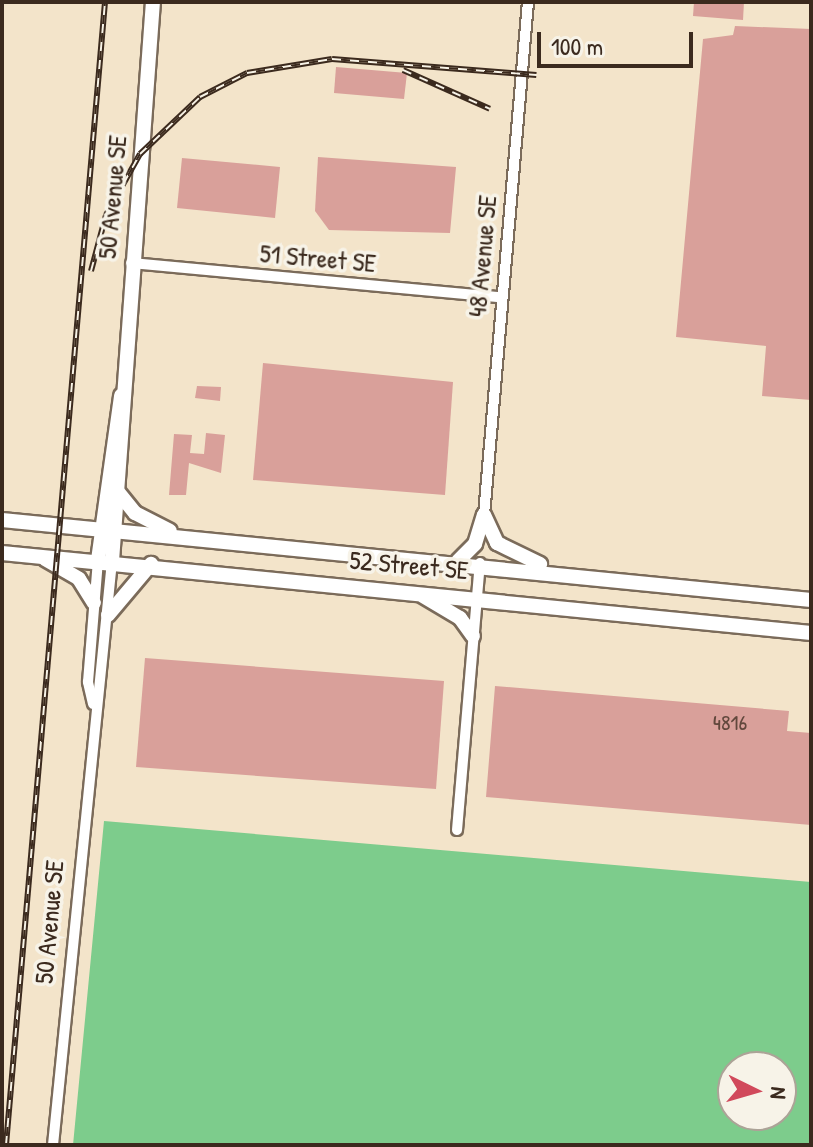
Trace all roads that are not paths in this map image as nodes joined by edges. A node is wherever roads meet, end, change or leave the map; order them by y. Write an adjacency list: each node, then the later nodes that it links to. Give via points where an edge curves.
1 (153, 2): 3 (main road, 50 Avenue SE)
2 (528, 2): 4 (street, 48 Avenue SE)
3 (131, 263): 4 (street, 51 Street SE); 5 (main road, 50 Avenue SE)
4 (500, 297): 7 (street, 48 Avenue SE)
5 (121, 396): 6 (main road, 50 Avenue SE); 9 (main road, 50 Avenue SE)
6 (118, 492): 9 (main road, 50 Avenue SE); 10 (main road, via 135,513)
7 (484, 515): 14 (main road, via 475,544); 17 (main road, via 497,543)
8 (2, 520): 9 (main road, 52 Street SE)
9 (108, 529): 10 (main road, 52 Street SE); 13 (main road, 50 Avenue SE)
10 (182, 536): 14 (main road, 52 Street SE)
11 (2, 553): 12 (main road, 52 Street SE)
12 (37, 555): 13 (main road, 52 Street SE); 21 (main road, via 71,573)
13 (105, 560): 16 (main road, 52 Street SE); 21 (street, 50 Avenue SE); 22 (street, 50 Avenue SE)
14 (458, 561): 15 (main road, 52 Street SE)
15 (480, 563): 17 (main road, 52 Street SE); 19 (street)
16 (151, 564): 18 (main road, 52 Street SE); 22 (main road)
17 (555, 571): 20 (main road, 52 Street SE)
18 (404, 589): 19 (main road, 52 Street SE); 24 (main road, via 440,602)
19 (477, 595): 23 (main road, 52 Street SE); 24 (street)
20 (811, 600)
21 (94, 603): 25 (street, 50 Avenue SE, via 88,682)
22 (108, 615): 25 (street, 50 Avenue SE)
23 (811, 633)
24 (473, 636): 26 (street)
25 (93, 704): 27 (street, 50 Avenue SE)
26 (457, 830)
27 (53, 1145)

